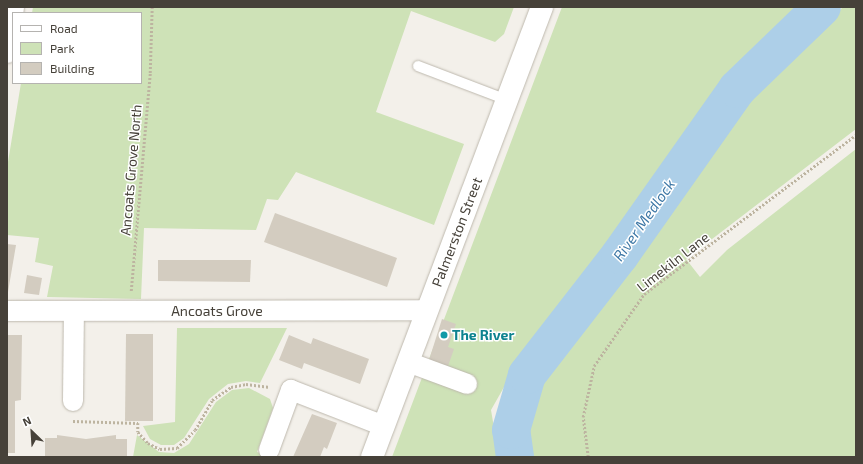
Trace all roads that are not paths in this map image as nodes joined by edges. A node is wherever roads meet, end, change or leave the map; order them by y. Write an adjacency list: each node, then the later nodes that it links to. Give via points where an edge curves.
1 (542, 7): 5 (street, Palmerston Street)
2 (12, 14): 3 (street)
3 (7, 52)
4 (418, 66): 5 (lane)
5 (507, 100): 6 (street, Palmerston Street)
6 (426, 310): 8 (street, Ancoats Grove); 9 (street, Palmerston Street)
7 (7, 312): 8 (street, Ancoats Grove)
8 (74, 312): 11 (street)
9 (408, 362): 10 (street); 12 (street, Palmerston Street)
10 (467, 384)
11 (73, 400)
12 (384, 426): 13 (street, via 291,390); 14 (street, Palmerston Street)
13 (269, 450)
14 (372, 457)

